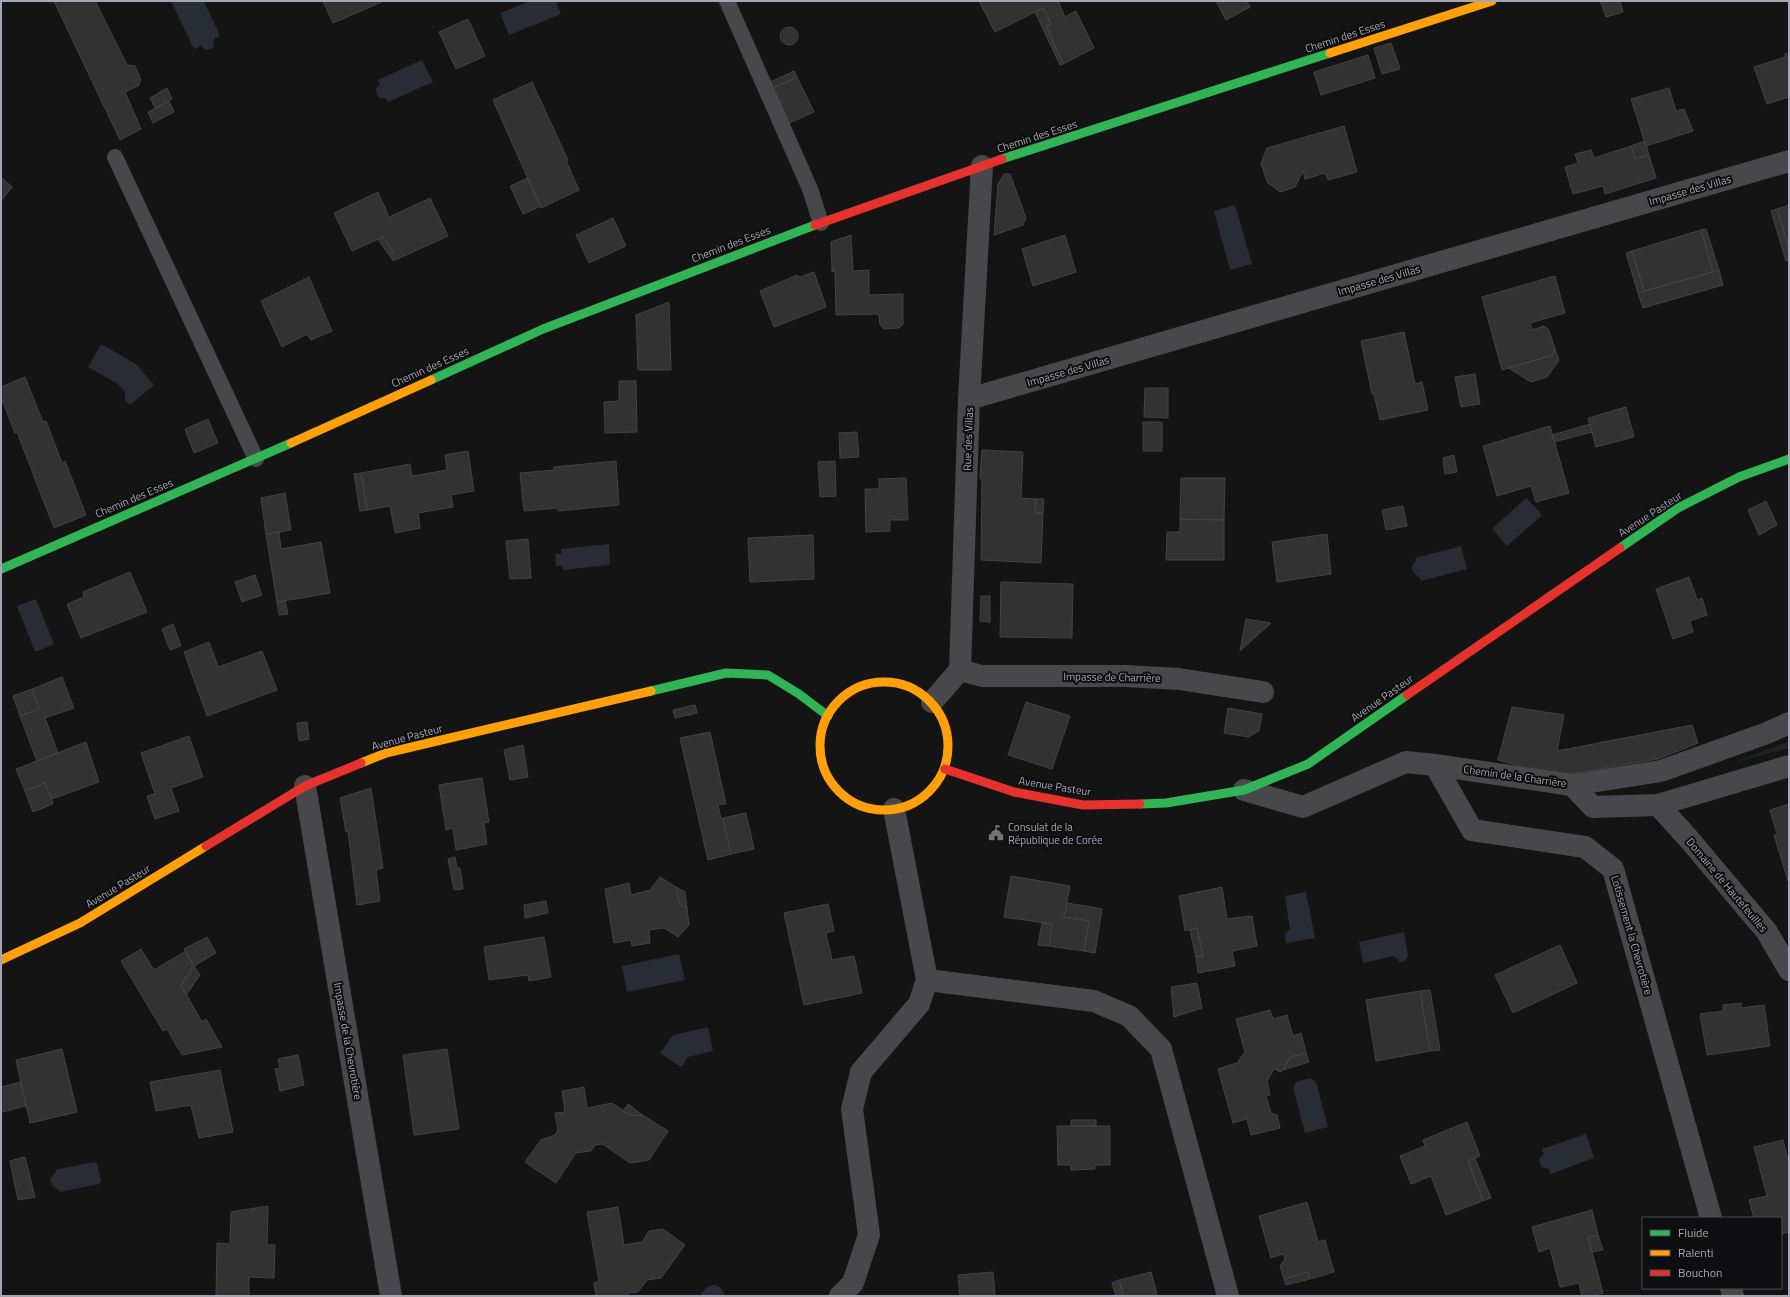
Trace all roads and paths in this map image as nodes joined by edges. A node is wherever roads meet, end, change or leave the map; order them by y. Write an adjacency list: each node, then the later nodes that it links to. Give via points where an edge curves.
1 (727, 1): 6 (lane, via 810,189)
2 (1492, 1): 5 (main road, Chemin des Esses)
3 (115, 157): 8 (lane)
4 (1789, 161): 7 (street, Impasse des Villas)
5 (982, 166): 6 (main road, Chemin des Esses); 7 (street, Rue des Villas)
6 (821, 223): 8 (main road, Chemin des Esses, via 543,329)
7 (969, 399): 11 (street, Rue des Villas)
8 (256, 459): 10 (main road, Chemin des Esses)
9 (1789, 459): 21 (main road, Avenue Pasteur, via 1739,477 1678,508 1308,764)
10 (1, 569)
11 (960, 670): 12 (street, Impasse de Charrière, via 982,676 1126,676 1179,679); 13 (street)
12 (1263, 692)
13 (932, 702): 14 (main road, via 914,689 891,682 868,684 841,698); 18 (main road, via 945,724 949,746)
14 (828, 716): 20 (main road, Avenue Pasteur, via 768,675 726,673 386,753); 23 (main road, via 820,742 822,765 830,781 845,798 858,805 879,811)
15 (1789, 723): 19 (street, Chemin de la Charrière, via 1661,771)
16 (1435, 765): 19 (street, Chemin de la Charrière); 21 (street, Chemin de la Charrière, via 1406,762 1302,807); 27 (street, Lotissement la Chevrotière, via 1472,830 1585,847 1613,868)
17 (1789, 766): 22 (street)
18 (945, 769): 21 (main road, Avenue Pasteur, via 1014,792 1083,805 1166,803); 23 (main road, via 933,789 919,801)
19 (1572, 785): 22 (street, via 1593,807)
20 (305, 786): 24 (main road, Avenue Pasteur, via 80,923); 28 (street, Impasse de la Chevrotière)
21 (1244, 790)
22 (1658, 806): 25 (street, Domaine de Hautefeuilles, via 1767,932)
23 (894, 809): 26 (street)
24 (1, 960)
25 (1789, 970)
26 (927, 980): 29 (street, via 919,1004 861,1072 852,1109 869,1235 853,1283); 30 (street, via 1094,1001 1129,1016 1161,1049)
27 (1711, 1217)
28 (391, 1296)
29 (840, 1296)
30 (1228, 1296)

